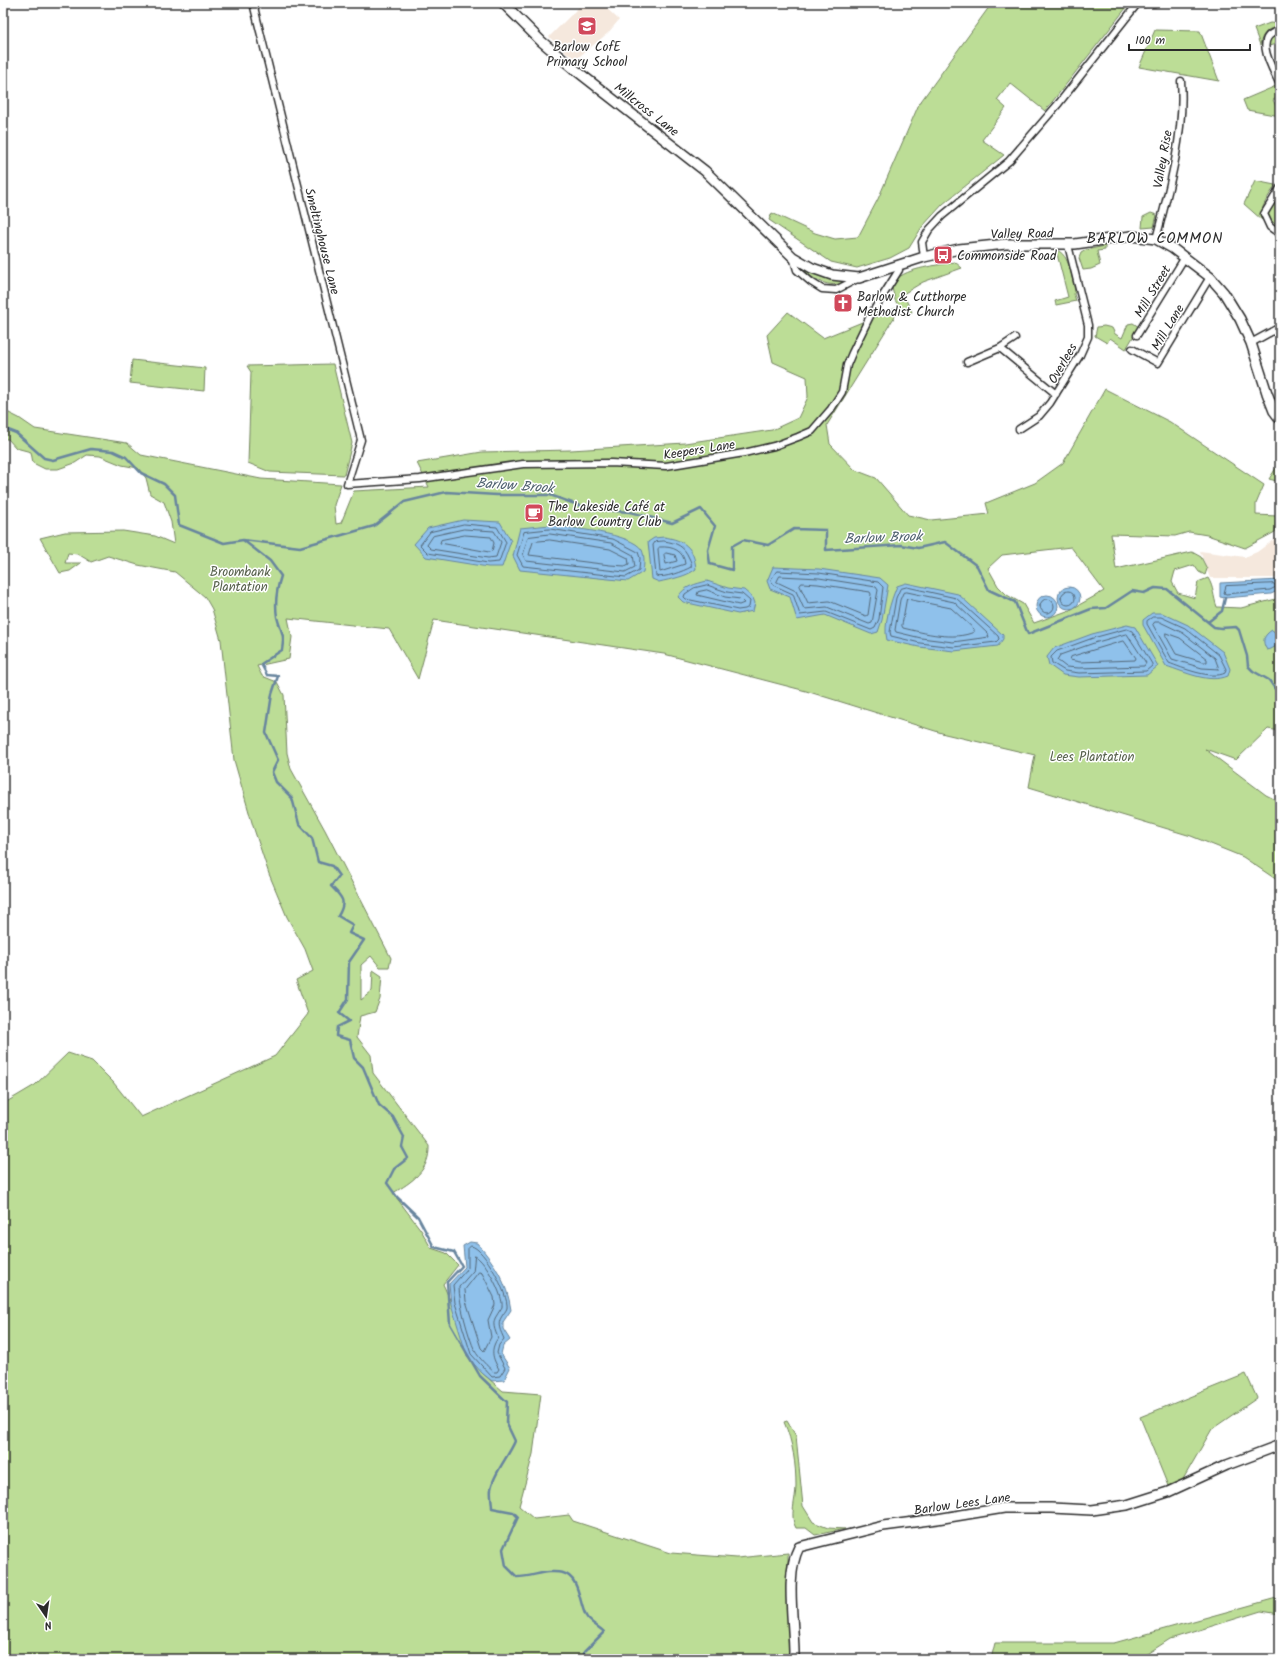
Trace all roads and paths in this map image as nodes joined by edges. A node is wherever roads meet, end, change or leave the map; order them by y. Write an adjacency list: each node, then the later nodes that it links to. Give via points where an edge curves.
1 (253, 3): 29 (street, Smeltinghouse Lane, via 361,440)
2 (503, 3): 8 (main road, Millcross Lane, via 573,68)
3 (1155, 3): 4 (street)
4 (1138, 4): 13 (street, via 1009,161 942,216 929,230 922,242)
5 (1280, 31): 7 (street, via 1272,33 1266,39 1265,47)
6 (1181, 81): 11 (street, Valley Rise, via 1177,147)
7 (1280, 84)
8 (705, 171): 14 (main road, Valley Road)
9 (1280, 188): 10 (street, via 1264,214 1270,227)
10 (1280, 234)
11 (1156, 240): 12 (main road, Valley Road, via 1132,236); 15 (main road, Valley Road)
12 (1068, 245): 13 (main road, Valley Road, via 1006,244 959,249); 26 (street, Overlees, via 1088,325 1088,337)
13 (924, 257): 16 (main road, Valley Road)
14 (793, 258): 18 (main road, Valley Road, via 832,275); 18 (street, via 798,270 822,289 836,290)
15 (1185, 258): 17 (main road, Valley Road); 20 (street, Mill Street)
16 (898, 265): 18 (main road, Valley Road); 29 (street, Keepers Lane, via 899,270 870,316 847,365 842,392 812,431 798,438 744,453 666,466 611,463 523,464 420,479)
17 (1210, 277): 22 (main road, Valley Road, via 1224,293); 24 (street, Mill Lane, via 1158,363)
18 (860, 278)
19 (1280, 327): 22 (street)
20 (1137, 335)
21 (1015, 338): 23 (street)
22 (1251, 343): 27 (main road, Valley Road, via 1267,393)
23 (1000, 348): 25 (street); 26 (street)
24 (1132, 349)
25 (967, 362)
26 (1056, 394): 28 (street, Overlees, via 1039,416)
27 (1280, 419)
28 (1019, 429)
29 (347, 484)
30 (1280, 1445): 31 (main road, Barlow Lees Lane, via 1227,1465 1168,1492 1127,1505 1092,1510 1004,1508 883,1526 799,1548 794,1557 792,1576)
31 (794, 1659)

